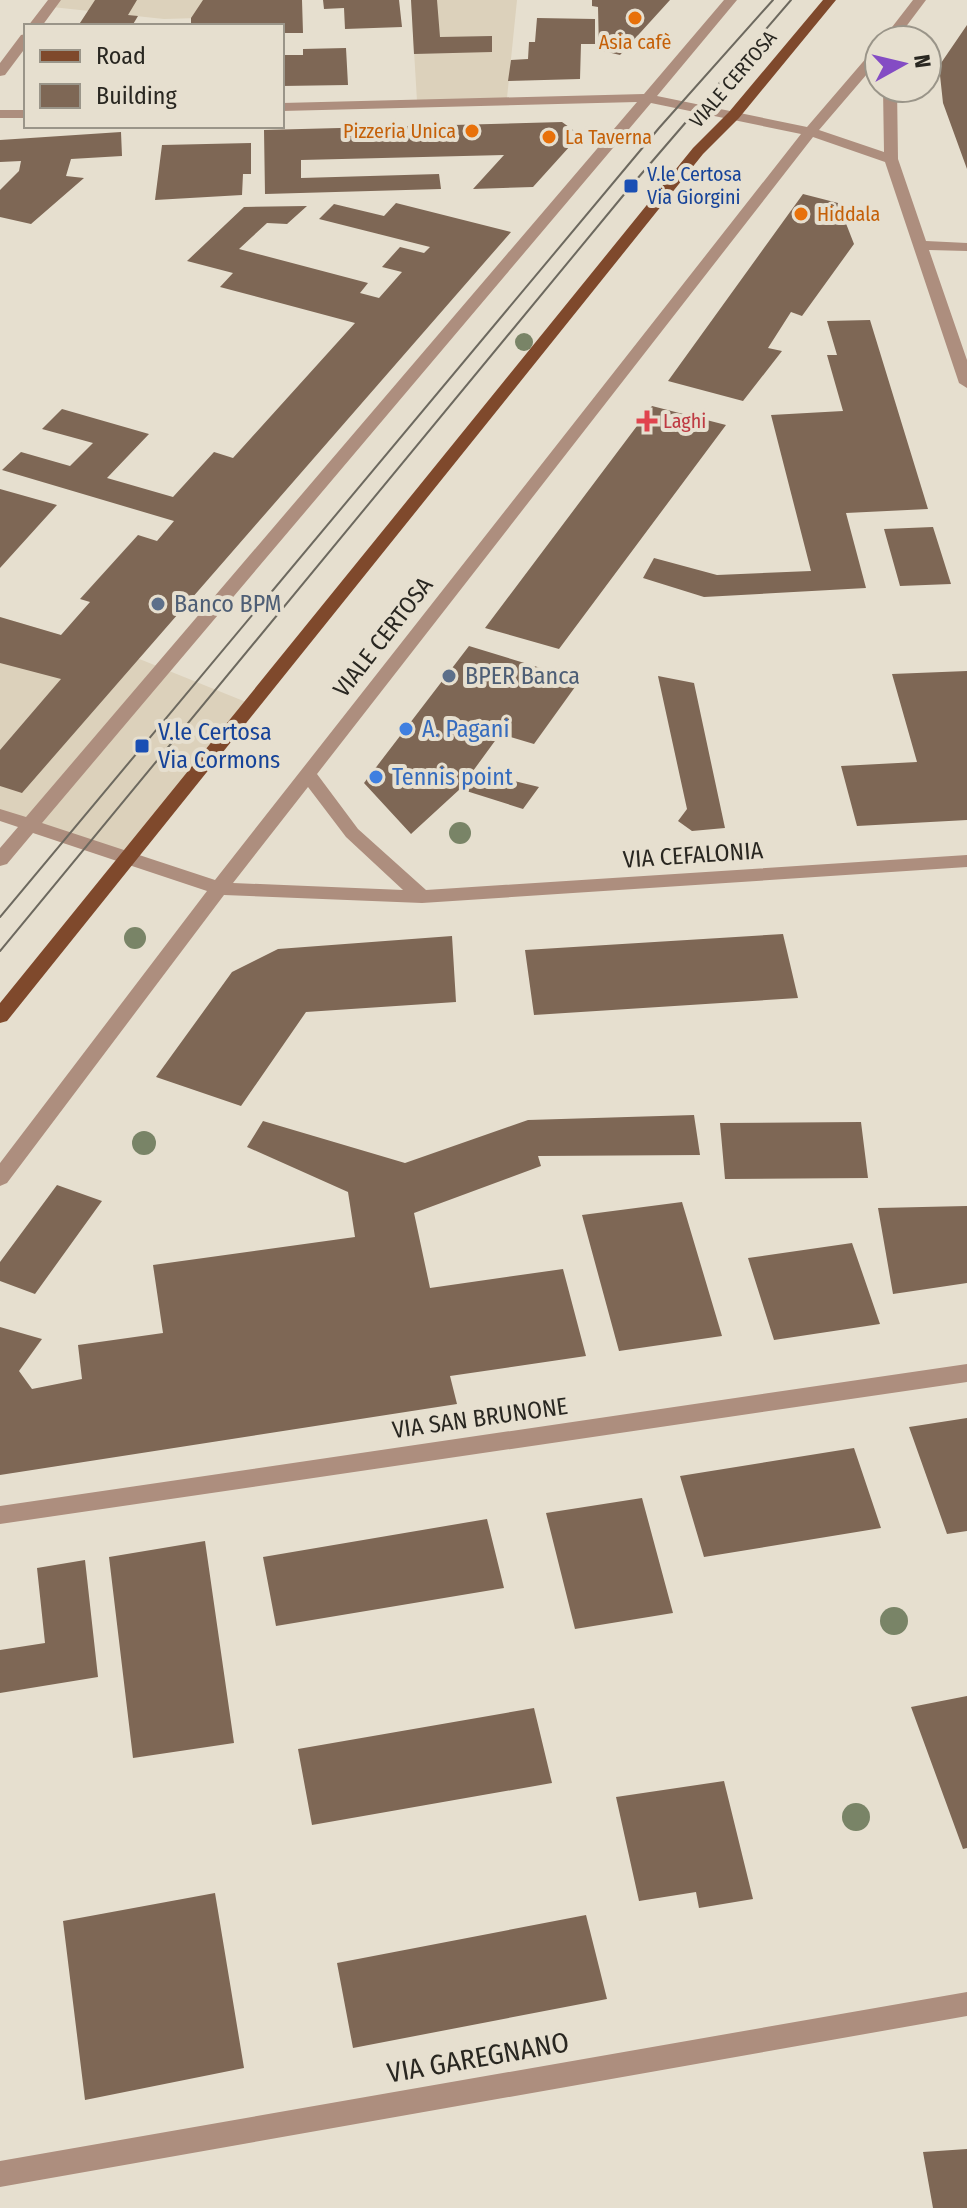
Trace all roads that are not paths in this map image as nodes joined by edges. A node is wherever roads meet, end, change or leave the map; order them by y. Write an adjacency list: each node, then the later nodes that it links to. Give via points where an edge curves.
1 (55, 0): 5 (street)
2 (731, 0): 10 (street)
3 (830, 0): 15 (main road, VIALE CERTOSA)
4 (920, 0): 6 (street)
5 (37, 24)
6 (901, 24)
7 (24, 41): 9 (street)
8 (863, 71): 16 (street, VIALE CERTOSA)
9 (0, 72)
10 (647, 98): 12 (street); 15 (street); 23 (street)
11 (890, 104): 17 (street)
12 (284, 107)
13 (0, 114): 14 (street)
14 (24, 114)
15 (734, 115): 16 (street); 24 (main road, VIALE CERTOSA, via 698,151)
16 (812, 132): 17 (street); 21 (street, VIALE CERTOSA, via 778,169)
17 (891, 159): 18 (street)
18 (920, 245): 19 (street); 20 (street)
19 (967, 247)
20 (967, 383)
21 (309, 776): 27 (street, VIALE CERTOSA); 28 (street, via 352,833)
22 (0, 815): 23 (street)
23 (29, 825): 24 (street); 25 (street)
24 (126, 859): 27 (street, VIA CEFALONIA); 29 (main road, VIALE CERTOSA)
25 (0, 860)
26 (967, 861): 28 (street, VIA CEFALONIA)
27 (219, 888): 28 (street, VIA CEFALONIA); 30 (street, VIALE CERTOSA)
28 (422, 897)
29 (0, 1016)
30 (0, 1178)
31 (967, 1373): 32 (street, VIA SAN BRUNONE)
32 (0, 1515)
33 (967, 2004): 34 (street, VIA GAREGNANO)
34 (0, 2174)

